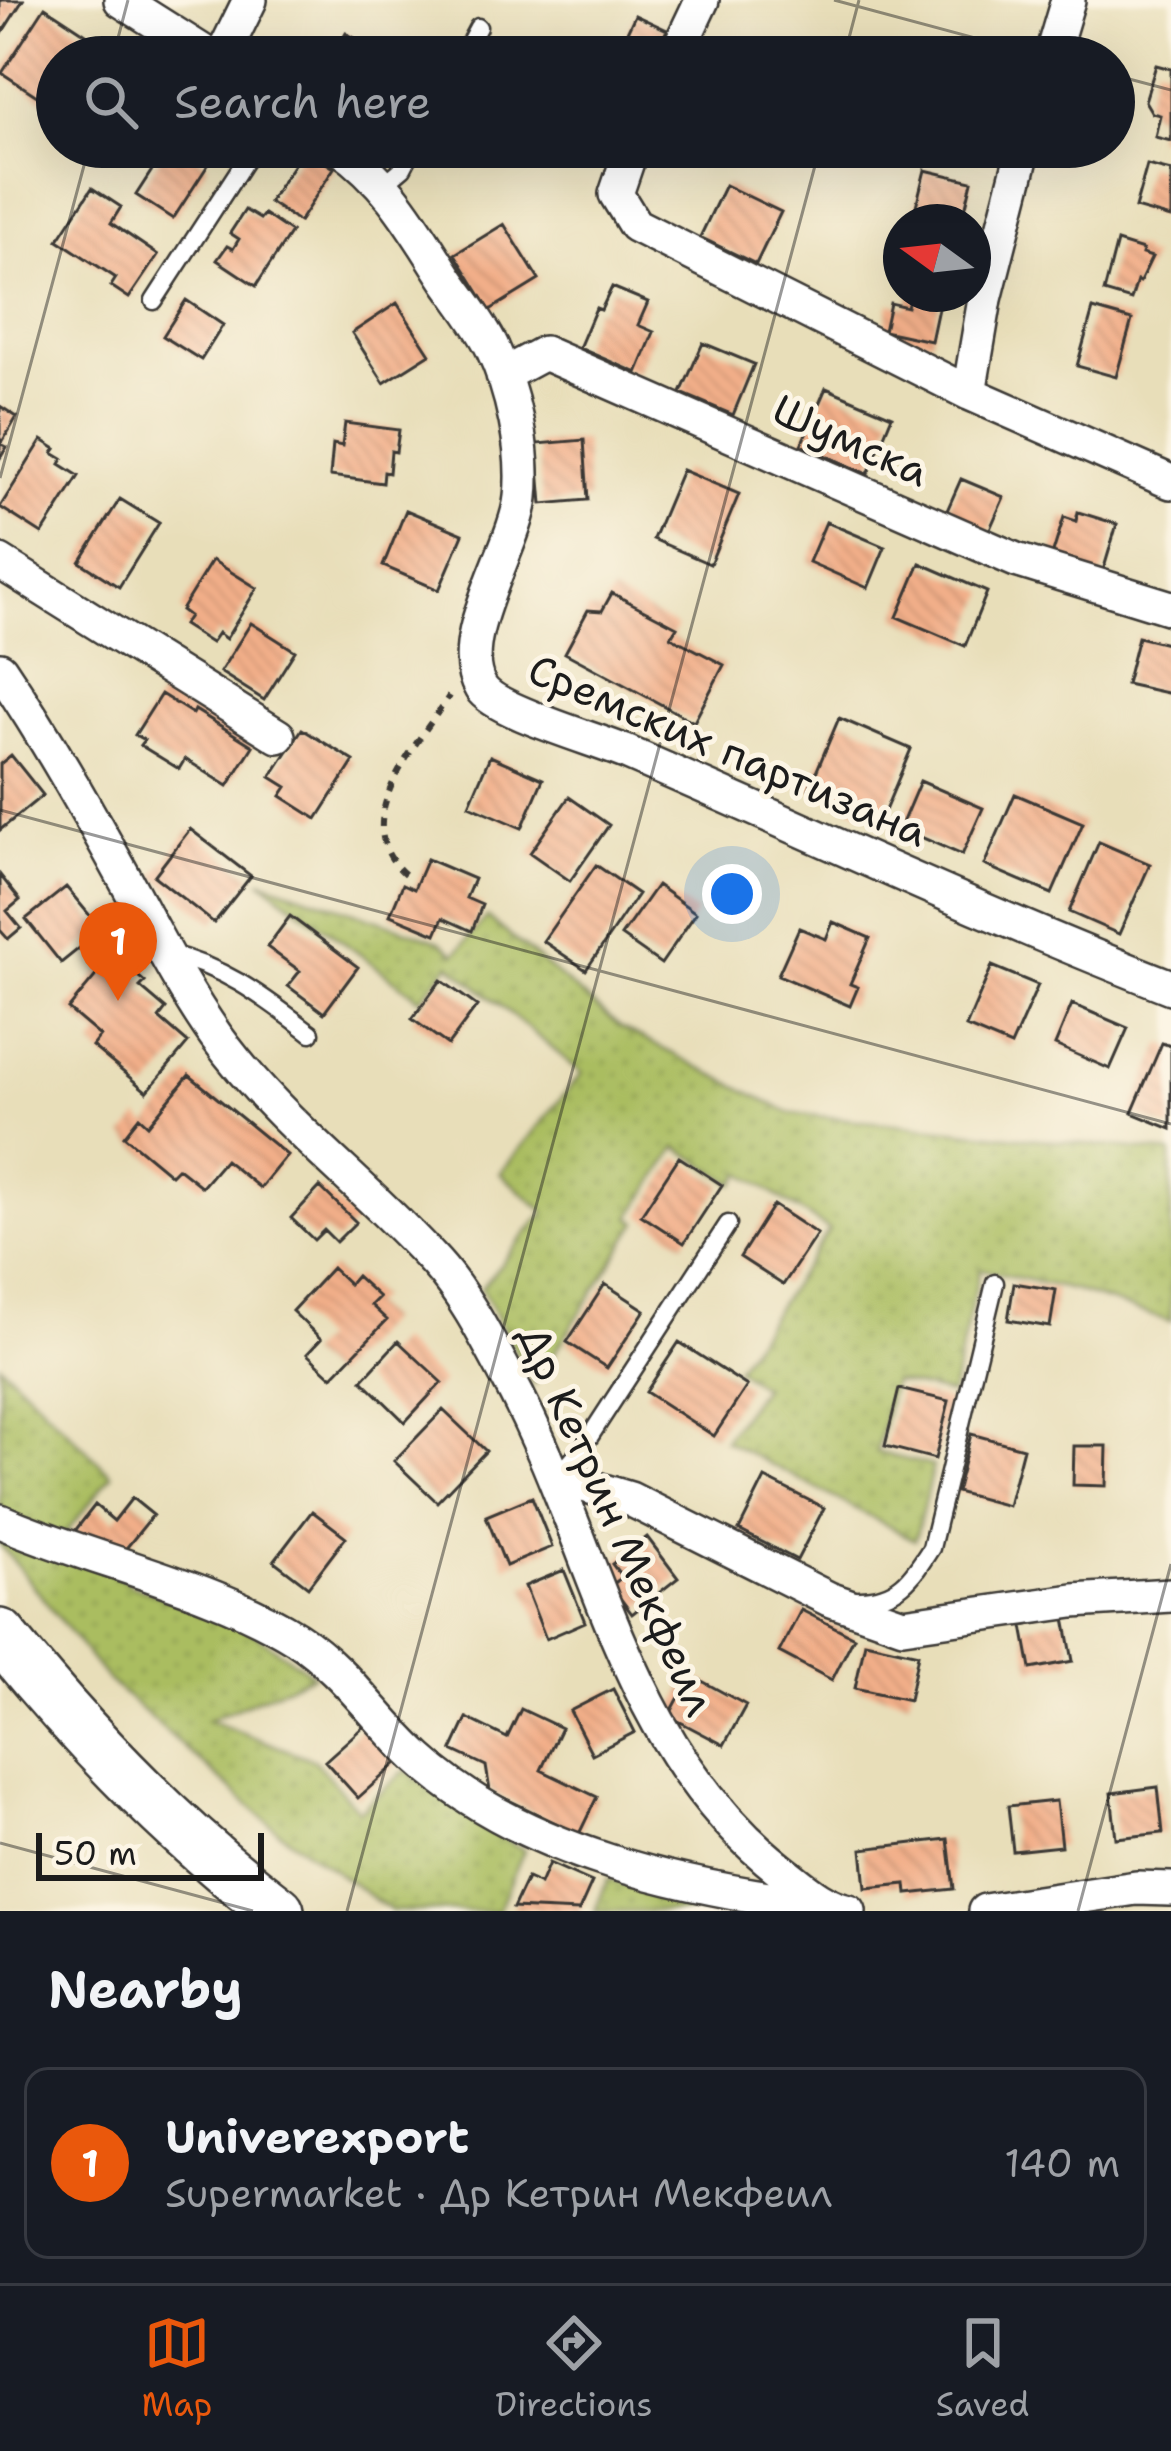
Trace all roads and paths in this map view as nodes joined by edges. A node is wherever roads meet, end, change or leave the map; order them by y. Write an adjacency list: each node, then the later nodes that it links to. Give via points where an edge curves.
1 (121, 0): 6 (street)
2 (250, 0): 7 (street)
3 (702, 0): 9 (street)
4 (1068, 0): 10 (street)
5 (478, 27): 8 (lane)
6 (178, 36)
7 (232, 36)
8 (473, 36)
9 (685, 36)
10 (1057, 36)
11 (240, 168): 17 (lane)
12 (365, 168): 16 (street, Сремских партизана)
13 (403, 168): 16 (lane)
14 (625, 168): 19 (street, via 616,194 635,225)
15 (1018, 168): 19 (street)
16 (384, 184): 18 (street, Сремских партизана, via 491,344)
17 (154, 301)
18 (503, 375): 22 (street, Шумска, via 544,352 1016,560); 23 (street, Сремских партизана, via 521,498 482,609)
19 (969, 393): 20 (street)
20 (1171, 482)
21 (0, 562): 25 (street)
22 (1171, 608)
23 (476, 656): 26 (path, via 384,808 382,846); 28 (street, Сремских партизана, via 482,689 505,706)
24 (0, 669): 27 (street, Др Кетрин Мекфеил)
25 (278, 736)
26 (404, 874)
27 (165, 953): 29 (lane, via 244,983); 32 (street, Др Кетрин Мекфеил, via 272,1106 440,1267 509,1378)
28 (1171, 987)
29 (311, 1033)
30 (728, 1223): 32 (lane)
31 (995, 1283): 35 (lane, via 931,1547 912,1579 891,1594)
32 (557, 1477): 35 (street, via 646,1505); 38 (street, Др Кетрин Мекфеил, via 616,1633 679,1764 765,1858)
33 (0, 1521): 38 (street, via 296,1638 330,1663 419,1760 523,1827 672,1879)
34 (1171, 1595): 35 (street, via 914,1626)
35 (829, 1599)
36 (0, 1635): 39 (main road, via 157,1808)
37 (1171, 1889): 40 (street)
38 (838, 1908)
39 (278, 1911)
40 (985, 1911)

